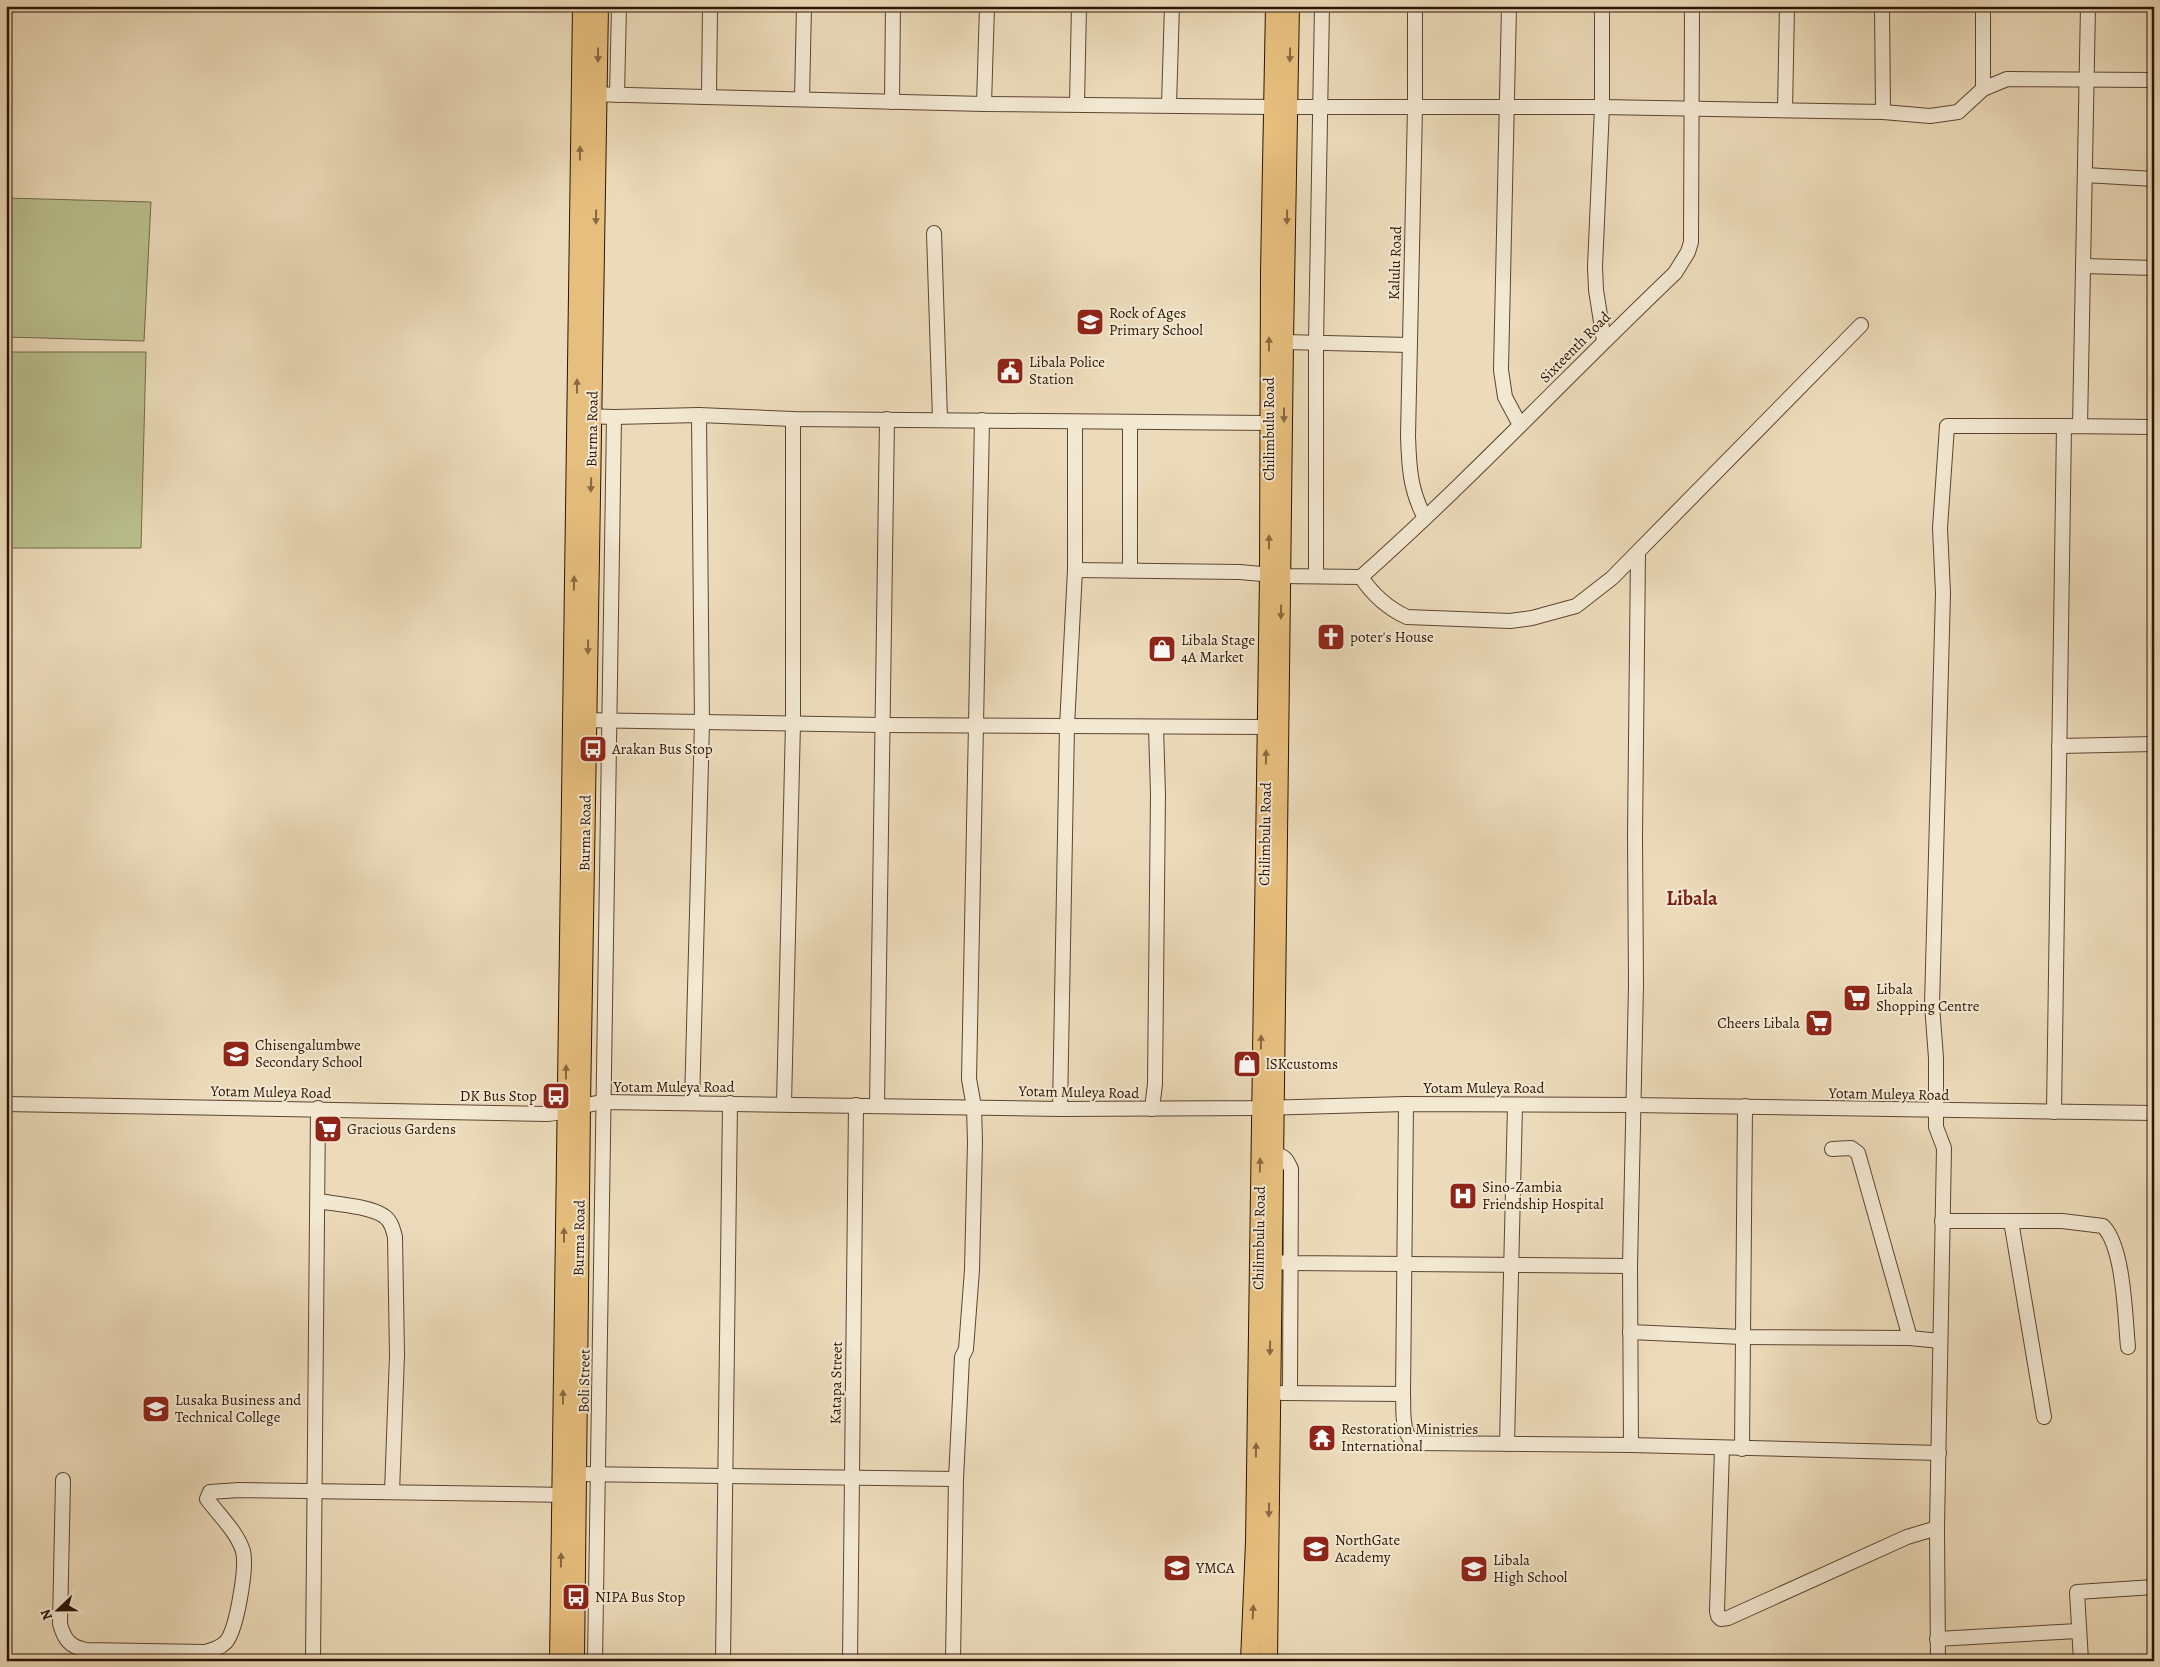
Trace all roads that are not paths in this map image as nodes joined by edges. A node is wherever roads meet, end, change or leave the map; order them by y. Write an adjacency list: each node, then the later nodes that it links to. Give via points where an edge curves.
1 (582, 6): 24 (main road, Burma Road)
2 (599, 6): 24 (main road, Burma Road, one-way to 24)
3 (619, 6): 25 (street)
4 (710, 6): 26 (street)
5 (804, 6): 27 (street)
6 (893, 6): 28 (street)
7 (987, 6): 29 (street)
8 (1079, 6): 30 (street)
9 (1172, 6): 31 (street)
10 (1275, 6): 32 (main road, Chilimbulu Road)
11 (1290, 6): 32 (main road, Chilimbulu Road, one-way to 32)
12 (1322, 6): 33 (street)
13 (1415, 6): 34 (street, Kalulu Road)
14 (1509, 6): 36 (street)
15 (1602, 6): 35 (street)
16 (1692, 6): 37 (street, Sixteenth Road)
17 (1787, 6): 38 (street)
18 (1882, 6): 39 (street)
19 (1983, 6): 23 (street)
20 (2088, 6): 21 (street)
21 (2086, 79): 22 (street); 23 (street, via 2007,79); 40 (street)
22 (2154, 80)
23 (1983, 89): 39 (street, via 1958,112 1950,115)
24 (589, 94): 25 (street); 51 (main road, Burma Road)
25 (618, 95): 26 (street)
26 (709, 96): 27 (street)
27 (802, 99): 28 (street)
28 (892, 102): 29 (street)
29 (984, 104): 30 (street)
30 (1077, 104): 31 (street)
31 (1169, 105): 32 (street)
32 (1281, 107): 33 (street); 47 (main road, Chilimbulu Road, one-way to 47); 59 (main road, Chilimbulu Road, one-way to 32)
33 (1320, 107): 34 (street); 48 (street)
34 (1415, 107): 36 (street); 49 (street, Kalulu Road)
35 (1602, 107): 36 (street); 37 (street); 46 (street, via 1595,267)
36 (1507, 108): 60 (street, via 1501,370 1505,398)
37 (1691, 109): 38 (street); 46 (street, Sixteenth Road, via 1691,233 1688,252 1676,273)
38 (1785, 110): 39 (street)
39 (1883, 112)
40 (2085, 176): 41 (street); 43 (street)
41 (2154, 178)
42 (934, 233): 55 (street)
43 (2082, 266): 44 (street); 62 (street)
44 (2154, 268)
45 (1861, 325): 65 (street)
46 (1604, 341): 60 (street, Sixteenth Road)
47 (1284, 342): 48 (street); 68 (main road, Chilimbulu Road, one-way to 68)
48 (1316, 343): 49 (street); 69 (street)
49 (1409, 345): 64 (street, Kalulu Road, via 1409,476)
50 (699, 415): 52 (street); 53 (street); 73 (street)
51 (585, 416): 52 (street); 71 (main road, Burma Road)
52 (614, 417): 72 (street, Boli Street)
53 (793, 418): 54 (street); 74 (street)
54 (886, 419): 55 (street); 75 (street)
55 (940, 419): 56 (street)
56 (982, 420): 57 (street); 76 (street)
57 (1075, 422): 58 (street); 66 (street)
58 (1130, 422): 59 (street); 67 (street)
59 (1269, 423): 68 (main road, Chilimbulu Road, one-way to 59)
60 (1520, 425): 64 (street, Sixteenth Road)
61 (2064, 426): 62 (street); 81 (street); 99 (street, via 1947,426 1940,528 1943,593 1933,925 1932,1005)
62 (2080, 426): 63 (street)
63 (2154, 427)
64 (1425, 518): 70 (street, Sixteenth Road)
65 (1638, 552): 70 (street, via 1612,578 1576,606 1510,621 1406,617 1378,599); 91 (street, via 1636,985)
66 (1075, 570): 67 (street); 77 (street)
67 (1130, 570): 68 (street)
68 (1275, 575): 69 (street); 79 (main road, Chilimbulu Road); 94 (main road, Chilimbulu Road, one-way to 94)
69 (1316, 576): 70 (street)
70 (1361, 577)
71 (579, 720): 72 (street); 96 (main road, Burma Road)
72 (609, 721): 73 (street); 82 (street, Boli Street)
73 (702, 723): 74 (street); 83 (street)
74 (793, 723): 75 (street); 86 (street)
75 (882, 725): 76 (street); 90 (street)
76 (976, 726): 77 (street); 93 (street, via 969,1079)
77 (1067, 726): 78 (street); 97 (street)
78 (1156, 727): 79 (street); 98 (street, via 1155,1084)
79 (1266, 727): 94 (main road, Chilimbulu Road, one-way to 79)
80 (2154, 744): 81 (street)
81 (2059, 746): 100 (street)
82 (604, 1102): 83 (street, Yotam Muleya Road); 96 (street, Yotam Muleya Road); 127 (street, Boli Street)
83 (692, 1103): 84 (street, Yotam Muleya Road)
84 (730, 1103): 86 (street, Yotam Muleya Road); 128 (street)
85 (6, 1104): 95 (street, Yotam Muleya Road)
86 (784, 1104): 89 (street, Yotam Muleya Road)
87 (1406, 1104): 88 (street, Yotam Muleya Road); 94 (street, Yotam Muleya Road); 109 (street)
88 (1515, 1104): 91 (street, Yotam Muleya Road); 110 (street)
89 (856, 1105): 90 (street, Yotam Muleya Road); 129 (street, Katapa Street)
90 (877, 1105): 93 (street, Yotam Muleya Road)
91 (1632, 1105): 92 (street, Yotam Muleya Road); 111 (street)
92 (1745, 1106): 99 (street, Yotam Muleya Road); 113 (street)
93 (974, 1107): 97 (street, Yotam Muleya Road); 130 (street, via 972,1270 966,1348 962,1356)
94 (1268, 1107): 98 (street, Yotam Muleya Road); 103 (main road, Chilimbulu Road); 107 (main road, Chilimbulu Road, one-way to 94)
95 (318, 1108): 96 (street, Yotam Muleya Road, via 537,1114); 104 (street)
96 (573, 1109): 126 (main road, Burma Road); 134 (main road, Burma Road, one-way to 96)
97 (1060, 1109): 98 (street, Yotam Muleya Road)
98 (1152, 1109)
99 (1938, 1111): 100 (street, Yotam Muleya Road); 105 (street, via 1937,1133 1944,1148)
100 (2054, 1112): 101 (street, Yotam Muleya Road)
101 (2154, 1113)
102 (1832, 1149): 114 (street, via 1851,1148 1858,1153)
103 (1274, 1155): 107 (main road, Chilimbulu Road); 108 (street, via 1286,1158 1291,1169)
104 (318, 1201): 132 (street); 133 (street, via 376,1212 393,1226 397,1355)
105 (1942, 1221): 106 (street); 115 (street)
106 (2010, 1222): 116 (street, via 2088,1223 2098,1224 2107,1230 2116,1248 2120,1269); 120 (street)
107 (1265, 1261): 108 (street); 118 (main road, Chilimbulu Road)
108 (1290, 1263): 109 (street); 117 (street)
109 (1406, 1264): 110 (street); 119 (street)
110 (1511, 1265): 111 (street); 121 (street)
111 (1630, 1266): 112 (street)
112 (1630, 1332): 113 (street); 122 (street)
113 (1742, 1337): 114 (street); 124 (street)
114 (1910, 1338): 115 (street)
115 (1940, 1340): 125 (street)
116 (2128, 1347)
117 (1290, 1392): 118 (street); 119 (street)
118 (1263, 1393): 146 (main road, Chilimbulu Road, one-way to 118); 147 (main road, Chilimbulu Road, one-way to 147)
119 (1403, 1394): 121 (street, via 1406,1432 1412,1442)
120 (2044, 1416)
121 (1507, 1444): 122 (street)
122 (1630, 1445): 123 (street)
123 (1722, 1448): 124 (street); 135 (street, via 1717,1611 1722,1619 1906,1537)
124 (1742, 1449): 125 (street)
125 (1938, 1453): 135 (street)
126 (577, 1474): 127 (street); 134 (main road, Burma Road)
127 (599, 1474): 128 (street); 142 (street, Boli Street)
128 (725, 1476): 129 (street); 143 (street)
129 (851, 1478): 130 (street); 144 (street, Katapa Street)
130 (956, 1479): 145 (street)
131 (62, 1480): 132 (street, via 60,1624 69,1644 86,1650 206,1652 218,1648 226,1642 232,1628 244,1560 236,1537 207,1500 208,1495 231,1490)
132 (315, 1491): 133 (street); 139 (street)
133 (392, 1492): 134 (street)
134 (570, 1495): 140 (main road, Burma Road, one-way to 134); 141 (main road, Burma Road)
135 (1937, 1528): 138 (street)
136 (2154, 1587): 137 (street, via 2077,1592)
137 (2078, 1632): 138 (street); 149 (street)
138 (1938, 1639): 148 (street)
139 (313, 1661)
140 (559, 1661)
141 (575, 1661)
142 (595, 1661)
143 (723, 1661)
144 (850, 1661)
145 (953, 1661)
146 (1250, 1661)
147 (1268, 1661)
148 (1938, 1661)
149 (2081, 1661)

